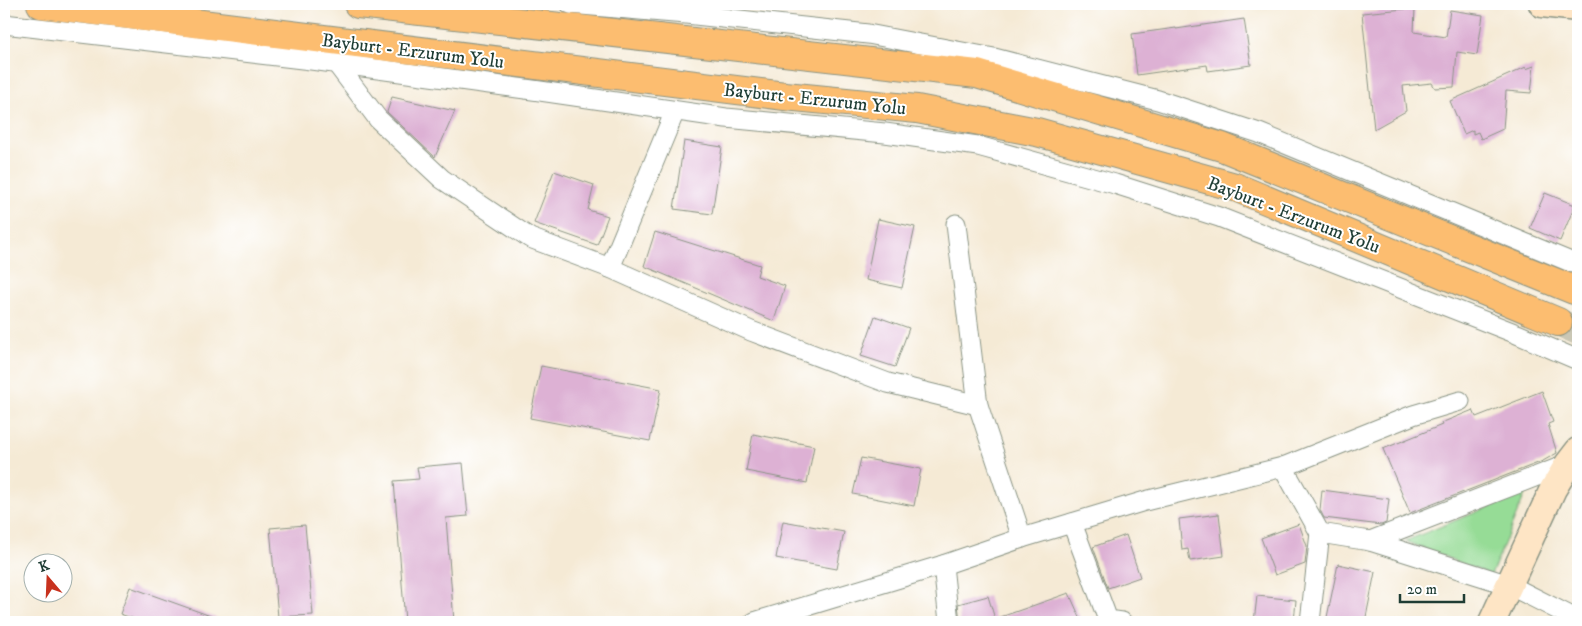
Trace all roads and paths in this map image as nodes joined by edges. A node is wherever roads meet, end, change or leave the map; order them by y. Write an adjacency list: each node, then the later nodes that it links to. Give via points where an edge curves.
1 (41, 4): 12 (highway, Bayburt - Erzurum Yolu, via 785,96 917,109 1037,132 1235,187)
2 (358, 4): 11 (highway, Bayburt - Erzurum Yolu, via 977,74 1222,147)
3 (570, 4): 11 (street, via 868,34 994,58 1158,100 1259,133)
4 (1542, 4): 5 (street)
5 (1578, 8)
6 (4, 24): 7 (street)
7 (336, 63): 8 (street); 10 (street, via 378,119 442,179 530,238)
8 (675, 111): 10 (street); 13 (street, via 931,139 978,146 1044,163 1219,217)
9 (956, 224): 15 (street)
10 (610, 268): 15 (street, via 751,331 888,383)
11 (1576, 278)
12 (1558, 322)
13 (1578, 360)
14 (1460, 401): 17 (street, via 1413,415)
15 (978, 404): 20 (street)
16 (1573, 457): 21 (street); 23 (street, via 1553,489)
17 (1282, 467): 18 (street, via 1145,500); 19 (street)
18 (1072, 523): 20 (street); 27 (street, via 1108,620)
19 (1320, 533): 21 (street); 28 (street)
20 (1022, 538): 22 (street)
21 (1370, 541): 23 (street)
22 (943, 566): 25 (street); 26 (street)
23 (1509, 585): 24 (street); 29 (street)
24 (1578, 620)
25 (754, 622)
26 (949, 622)
27 (1122, 622)
28 (1310, 622)
29 (1492, 622)

